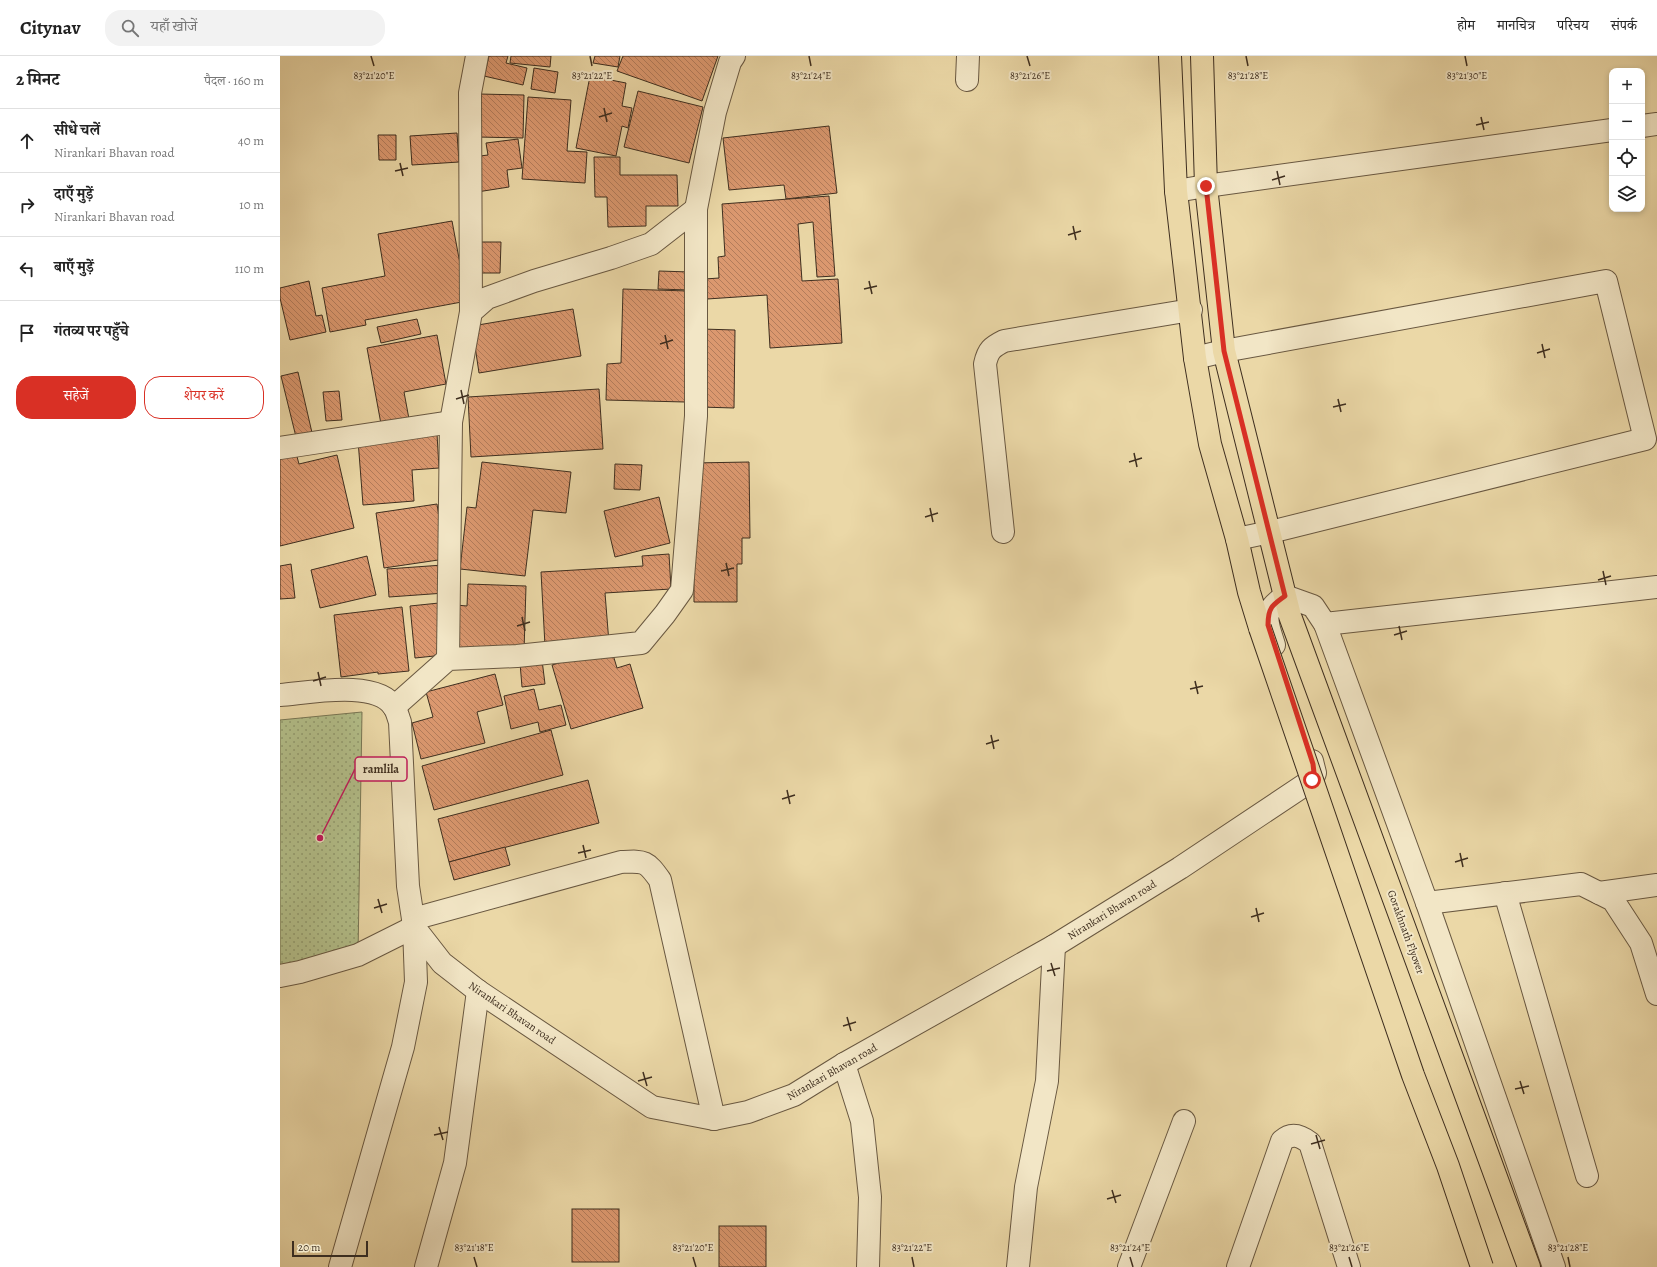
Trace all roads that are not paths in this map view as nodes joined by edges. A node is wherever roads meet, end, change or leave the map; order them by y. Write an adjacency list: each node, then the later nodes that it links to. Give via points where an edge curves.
1 (477, 56): 14 (street, via 470,93)
2 (734, 56): 12 (street, via 716,112)
3 (968, 56): 6 (street)
4 (1170, 56): 11 (main road)
5 (1202, 56): 10 (main road, Gorakhnath Flyover)
6 (967, 80)
7 (1657, 124): 8 (street)
8 (1645, 126)
9 (1609, 130): 10 (street)
10 (1206, 186): 11 (street); 15 (main road, Gorakhnath Flyover)
11 (1176, 191): 13 (main road)
12 (696, 209): 14 (street, via 651,244 487,298); 25 (street, via 696,416 682,590 641,644 517,656)
13 (1190, 310): 16 (main road); 19 (street, via 1004,341 987,353 985,364)
14 (470, 312): 17 (street)
15 (1224, 351): 16 (street); 20 (main road, Gorakhnath Flyover); 20 (street, via 1606,281 1645,439)
16 (1195, 358): 21 (main road, via 1210,444)
17 (451, 422): 18 (street); 25 (street)
18 (280, 448)
19 (1003, 532)
20 (1270, 532): 21 (street); 23 (main road, Gorakhnath Flyover)
21 (1237, 539): 48 (main road, bridge, via 1260,628 1413,1075 1448,1166)
22 (1657, 588): 24 (street)
23 (1288, 606): 24 (street, via 1313,606); 33 (street, Nirankari Bhavan road, via 1272,605 1268,614 1268,625 1313,764 1312,780 1180,868); 49 (main road, Gorakhnath Flyover)
24 (1324, 624): 31 (street)
25 (448, 659): 27 (street)
26 (280, 695): 27 (street, via 354,689 382,696)
27 (394, 706): 32 (street, Nirankari Bhavan road, via 400,722 408,886)
28 (1657, 885): 30 (street)
29 (1505, 893): 30 (street, via 1581,884); 31 (street); 40 (street)
30 (1599, 893): 36 (street, via 1613,900 1641,943)
31 (1427, 903): 50 (street)
32 (414, 923): 34 (street, via 358,955); 35 (street, Nirankari Bhavan road, via 442,963); 38 (street, via 621,862 640,861 651,867 660,880); 41 (street, via 416,982 403,1047)
33 (1054, 946): 37 (street, Nirankari Bhavan road); 44 (street, via 1048,1081 1026,1187)
34 (280, 976)
35 (478, 992): 38 (street, Nirankari Bhavan road, via 652,1107); 42 (street, via 455,1163)
36 (1657, 994)
37 (844, 1064): 38 (street, Nirankari Bhavan road, via 794,1095 748,1112); 43 (street, via 862,1121 870,1197)
38 (714, 1120)
39 (1184, 1121): 45 (street)
40 (1587, 1176)
41 (340, 1267)
42 (426, 1267)
43 (868, 1267)
44 (1018, 1267)
45 (1129, 1267)
46 (1238, 1267): 47 (street, via 1282,1141 1287,1136 1296,1135 1310,1143)
47 (1349, 1267)
48 (1482, 1267)
49 (1529, 1267)
50 (1554, 1267)

